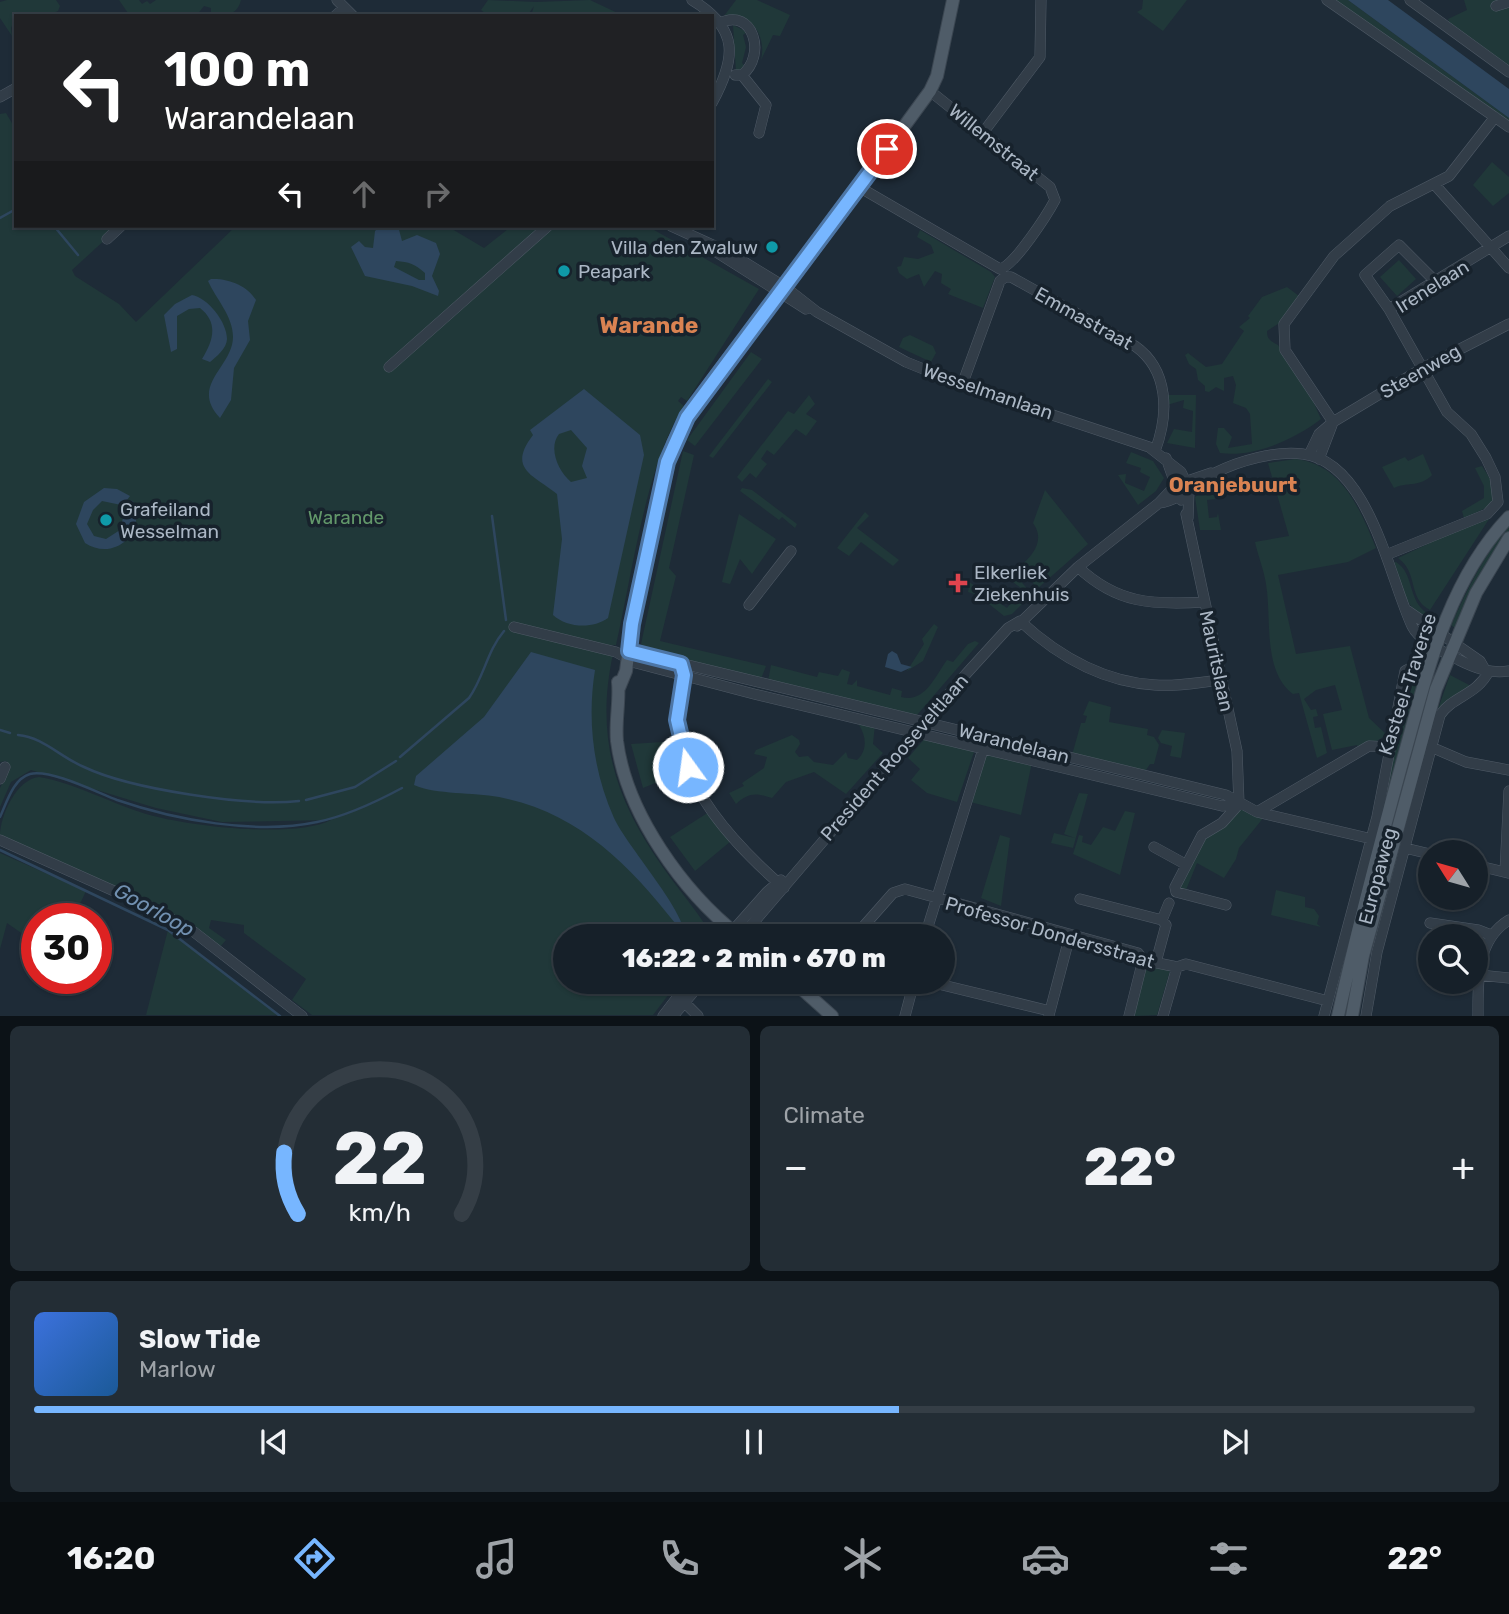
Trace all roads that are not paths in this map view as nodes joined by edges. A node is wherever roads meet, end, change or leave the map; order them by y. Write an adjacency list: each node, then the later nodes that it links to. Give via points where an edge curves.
1 (692, 0): 6 (street)
2 (953, 0): 12 (main road)
3 (1041, 0): 18 (street, via 1040,57)
4 (1326, 0): 14 (street)
5 (1414, 3): 9 (street)
6 (709, 14)
7 (714, 18): 8 (street)
8 (720, 23): 10 (street, via 731,53); 11 (street, via 727,19 739,22 755,39 755,55)
9 (1509, 72)
10 (728, 74): 11 (street); 13 (street)
11 (741, 75): 16 (street, via 766,105)
12 (930, 91): 18 (street, Willemstraat); 20 (main road)
13 (714, 99)
14 (1493, 119): 15 (street); 17 (street); 19 (street, via 1449,176)
15 (1509, 127)
16 (760, 133)
17 (1509, 133)
18 (982, 134): 28 (street, Willemstraat, via 1050,187 1055,196)
19 (1435, 185): 26 (street); 36 (street, via 1390,206 1334,256 1284,324 1285,350)
20 (859, 187): 28 (street, Emmastraat); 30 (main road)
21 (119, 228): 25 (street)
22 (546, 228): 33 (street)
23 (675, 228): 30 (street, Wesselmanlaan, via 728,252)
24 (1509, 236): 26 (street, Irenelaan)
25 (107, 239)
26 (1492, 249): 27 (street); 29 (street, Irenelaan)
27 (1509, 268)
28 (1004, 273): 35 (street); 37 (street, Emmastraat, via 1152,360 1162,384 1163,419)
29 (1436, 282): 31 (street, Irenelaan); 31 (street, via 1399,246 1365,275)
30 (782, 291): 35 (street, Wesselmanlaan, via 880,349); 52 (main road, via 687,417 673,443)
31 (1389, 309): 34 (street, Irenelaan)
32 (1509, 324): 34 (street, Steenweg)
33 (389, 367)
34 (1423, 368): 36 (street, Steenweg); 44 (street, Irenelaan, via 1447,412 1486,458 1495,477 1498,502 1487,514)
35 (962, 385): 37 (street, Wesselmanlaan)
36 (1334, 422): 38 (street, Steenweg, via 1320,434); 39 (street)
37 (1155, 451): 40 (street, Wesselmanlaan, via 1166,458)
38 (1309, 455): 39 (street); 40 (street, President Rooseveltlaan, via 1291,453 1251,461)
39 (1319, 459): 44 (street, via 1336,470 1364,506)
40 (1182, 487): 45 (street, President Rooseveltlaan); 46 (street, Mauritslaan)
41 (1509, 517): 50 (main road, Kasteel-Traverse, via 1469,573)
42 (1509, 538): 51 (main road, Kasteel-Traverse, via 1476,593)
43 (791, 551): 47 (street)
44 (1386, 555): 50 (street, via 1413,627)
45 (1078, 567): 46 (street, via 1123,597 1159,604); 48 (street, President Rooseveltlaan)
46 (1204, 602): 57 (street, Mauritslaan)
47 (749, 605)
48 (1020, 621): 57 (street, via 1063,656 1118,679 1156,686); 58 (street, President Rooseveltlaan, via 1007,628)
49 (514, 626): 52 (street, Warandelaan)
50 (1436, 646): 51 (street); 61 (street, via 1405,671); 69 (main road, Kasteel-Traverse)
51 (1451, 649): 54 (street, via 1477,669); 72 (main road, Kasteel-Traverse, via 1419,749)
52 (627, 654): 53 (street, Warandelaan); 56 (street, Warandelaan); 85 (main road, via 619,688 617,740 628,787 657,842 700,897)
53 (681, 664): 56 (street); 58 (street, Warandelaan)
54 (1486, 669): 55 (street); 62 (street, Europaweg, via 1477,689 1446,707)
55 (1509, 671)
56 (684, 675): 59 (street, Warandelaan); 77 (street, via 677,720 691,775 731,834)
57 (1221, 680): 67 (street, Mauritslaan, via 1237,751)
58 (926, 722): 59 (street, President Rooseveltlaan); 60 (street, Warandelaan)
59 (917, 731): 60 (street, Warandelaan); 77 (street, President Rooseveltlaan)
60 (985, 742): 67 (street, Warandelaan, via 1222,806); 78 (street)
61 (1390, 747): 68 (street, via 1369,746); 69 (street)
62 (1431, 747): 64 (street, via 1466,762); 72 (street, Europaweg)
63 (5, 767): 65 (street)
64 (1509, 770)
65 (0, 779)
66 (1509, 791): 76 (street)
67 (1239, 804): 68 (street, Warandelaan); 74 (street, via 1222,824 1202,835)
68 (1256, 811): 69 (street, Warandelaan)
69 (1377, 837): 104 (street, Europaweg); 115 (main road, Europaweg)
70 (0, 840): 106 (street, via 152,908 194,932)
71 (1154, 847): 74 (street)
72 (1398, 849): 73 (street); 116 (main road, Europaweg, via 1363,956); 117 (street, Europaweg)
73 (1418, 852)
74 (1185, 864): 81 (street, via 1176,892)
75 (1488, 868): 76 (street)
76 (1507, 873)
77 (781, 886): 86 (street, President Rooseveltlaan)
78 (934, 899): 87 (street, Professor Dondersstraat, via 897,890); 88 (street); 89 (street, Professor Dondersstraat)
79 (1080, 899): 82 (street)
80 (1169, 903): 82 (street)
81 (1226, 905)
82 (1162, 920): 93 (street, via 1166,925)
83 (1509, 920): 90 (street)
84 (1430, 923): 90 (street)
85 (729, 924)
86 (747, 924)
87 (866, 924)
88 (928, 924)
89 (1070, 935): 92 (street, Professor Dondersstraat, via 1138,953); 105 (street)
90 (1491, 935): 91 (street)
91 (1488, 945)
92 (1143, 960): 93 (street, Professor Dondersstraat); 112 (street)
93 (1156, 962): 94 (street, Professor Dondersstraat)
94 (1177, 967): 104 (street, Professor Dondersstraat, via 1186,964); 113 (street)
95 (1488, 976): 96 (street)
96 (1509, 978)
97 (955, 989): 105 (street)
98 (683, 994): 103 (street)
99 (687, 994): 103 (street)
100 (807, 994): 110 (main road)
101 (911, 994): 111 (street)
102 (1479, 994): 118 (street)
103 (681, 999): 107 (street); 108 (street); 109 (street)
104 (1328, 1001): 114 (street, Europaweg)
105 (1049, 1013)
106 (302, 1016)
107 (663, 1016)
108 (673, 1016)
109 (698, 1016)
110 (832, 1016)
111 (905, 1016)
112 (1129, 1016)
113 (1163, 1016)
114 (1324, 1016)
115 (1338, 1016)
116 (1352, 1016)
117 (1366, 1016)
118 (1478, 1016)

